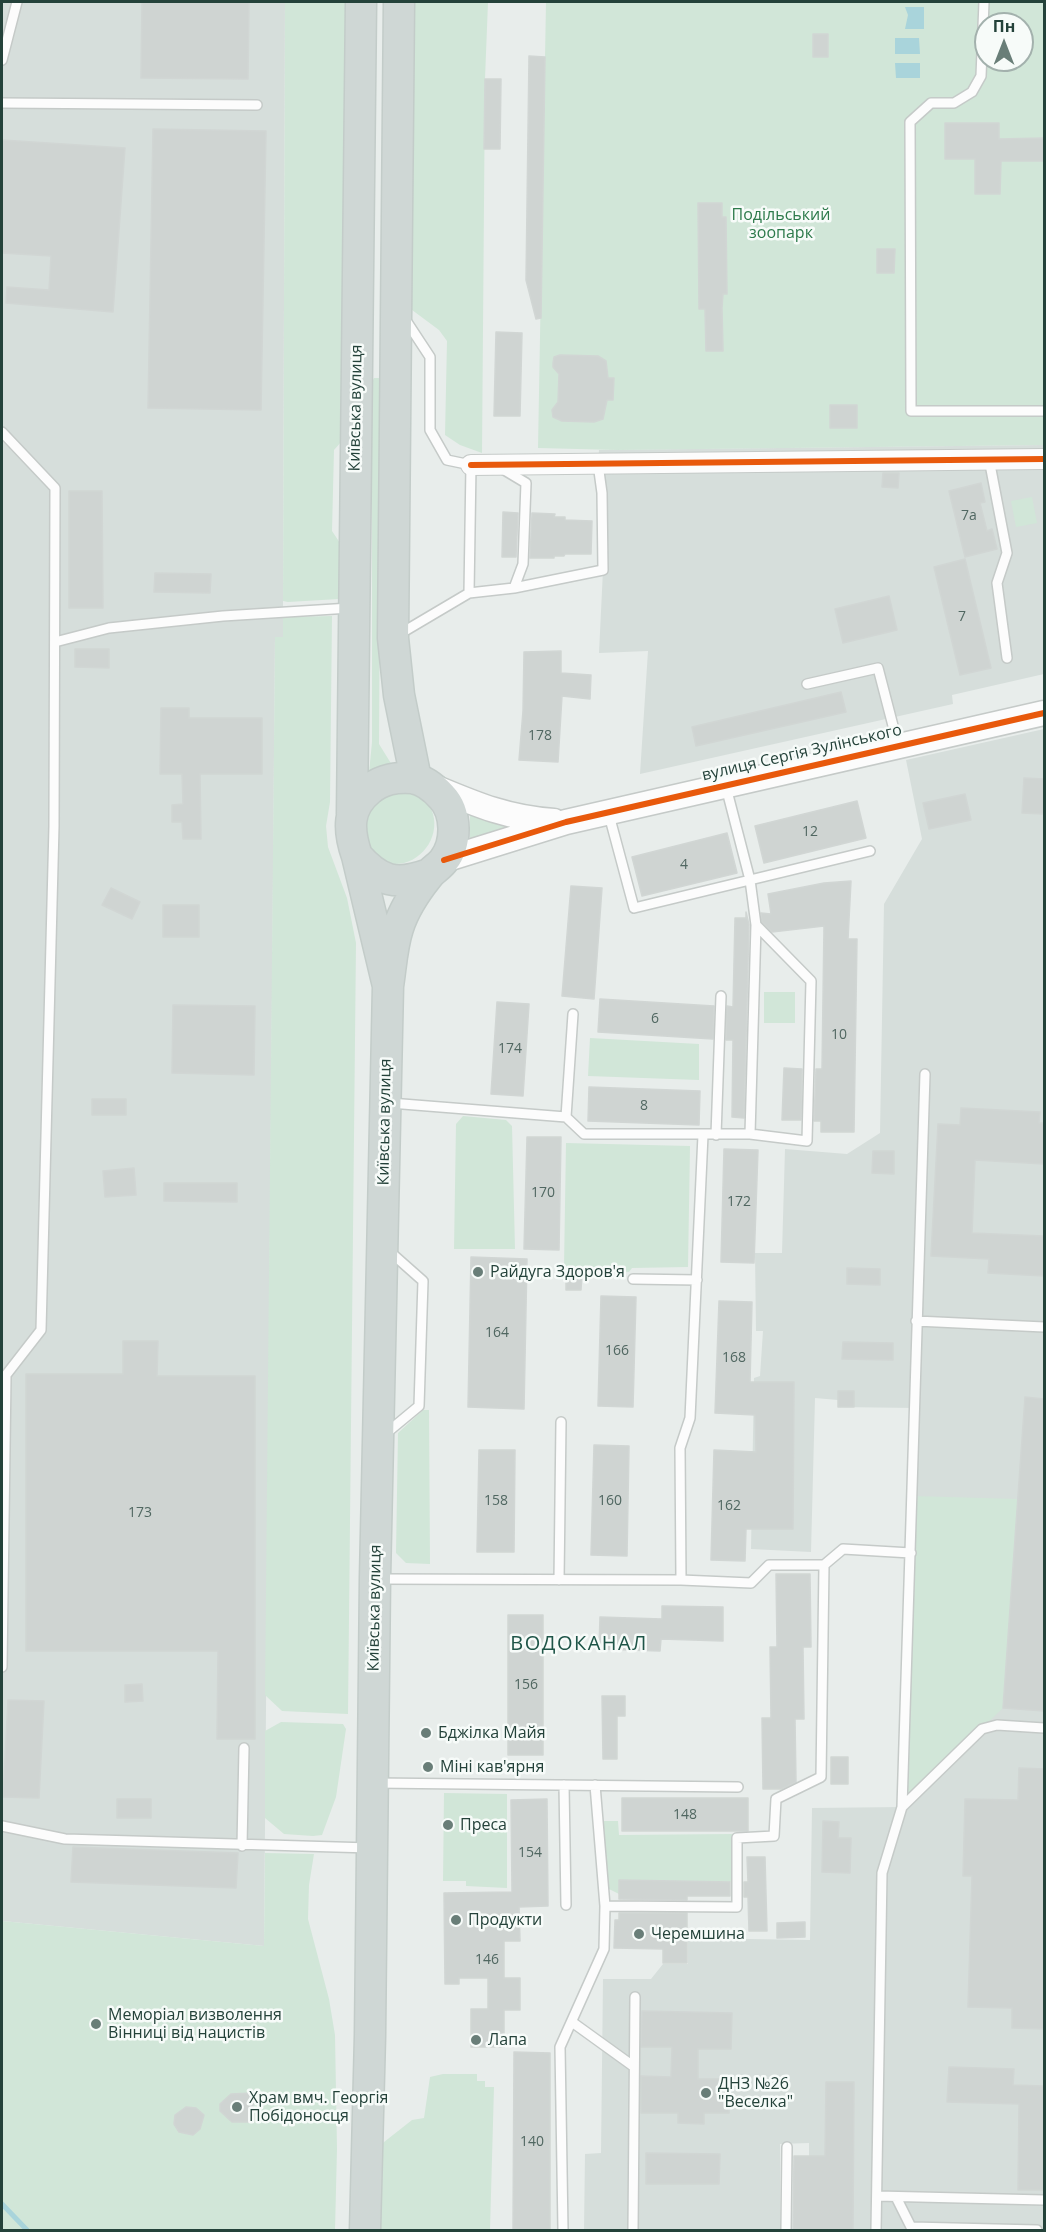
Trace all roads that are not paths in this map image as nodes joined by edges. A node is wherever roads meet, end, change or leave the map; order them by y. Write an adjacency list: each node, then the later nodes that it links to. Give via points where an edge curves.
1 (17, 2): 5 (lane)
2 (361, 2): 9 (main road, Київська вулиця)
3 (399, 2): 8 (main road)
4 (984, 2): 11 (lane, via 981,76 972,92 954,103 931,103 910,122 911,411)
5 (2, 60)
6 (2, 103): 7 (lane)
7 (257, 105)
8 (396, 304): 10 (main road); 16 (lane, via 430,357 430,430 447,460)
9 (357, 363): 10 (main road); 20 (main road, Київська вулиця)
10 (396, 363): 21 (main road)
11 (1044, 411)
12 (2, 432): 22 (lane, via 55,488)
13 (989, 459): 14 (street); 15 (street); 23 (lane, via 1007,553 997,583)
14 (1044, 459)
15 (598, 464): 17 (street); 18 (lane, via 603,570)
16 (471, 465): 17 (street); 19 (lane)
17 (496, 465): 18 (lane, via 526,483 523,564)
18 (514, 588): 19 (lane)
19 (469, 593): 21 (lane)
20 (353, 608): 22 (lane, via 109,628); 30 (main road, Київська вулиця)
21 (393, 638): 27 (main road, via 399,695)
22 (55, 642): 51 (lane, via 41,1330)
23 (1007, 658)
24 (807, 684): 26 (lane, via 878,668)
25 (1044, 712): 26 (street, вулиця Сергія Зулінського)
26 (898, 745): 28 (street, вулиця Сергія Зулінського)
27 (424, 783): 30 (main road, via 396,777 377,783 361,796); 31 (street, via 488,810 525,819); 34 (main road, via 447,801 454,821 453,842)
28 (726, 785): 29 (street, вулиця Сергія Зулінського); 35 (lane)
29 (609, 812): 31 (street, вулиця Сергія Зулінського); 35 (lane, via 634,908)
30 (352, 814): 33 (main road, via 350,836)
31 (566, 822): 34 (street)
32 (870, 851): 35 (lane)
33 (357, 856): 34 (main road, via 371,871 389,880 410,881); 37 (main road)
34 (437, 867): 37 (main road, via 412,899 398,928)
35 (750, 880): 36 (lane)
36 (756, 925): 43 (lane); 43 (lane, via 811,981 807,1141)
37 (388, 986): 41 (main road, Київська вулиця)
38 (721, 996): 45 (lane)
39 (573, 1014): 42 (lane)
40 (926, 1074): 49 (lane)
41 (385, 1103): 42 (lane); 46 (main road, Київська вулиця)
42 (566, 1117): 44 (lane, via 584,1134)
43 (750, 1134): 45 (lane)
44 (703, 1135): 45 (lane); 48 (lane)
45 (716, 1135)
46 (382, 1245): 53 (main road, Київська вулиця); 53 (lane, via 423,1281 419,1406)
47 (633, 1279): 48 (lane)
48 (697, 1280): 58 (lane, via 690,1418 680,1448)
49 (916, 1321): 50 (lane); 54 (lane)
50 (1044, 1327)
51 (4, 1374): 59 (lane)
52 (561, 1422): 57 (lane)
53 (378, 1441): 56 (main road, Київська вулиця)
54 (911, 1553): 55 (lane, via 843,1550); 66 (lane)
55 (824, 1565): 58 (lane, via 769,1565 751,1583); 71 (lane, via 821,1778 776,1799 774,1836 737,1838 736,1907)
56 (375, 1578): 57 (lane); 62 (main road, Київська вулиця)
57 (559, 1580): 58 (lane)
58 (681, 1580)
59 (2, 1667)
60 (1044, 1728): 66 (lane, via 997,1725 982,1729)
61 (244, 1748): 68 (lane)
62 (373, 1783): 63 (lane); 69 (main road, Київська вулиця)
63 (564, 1785): 64 (lane); 70 (lane)
64 (595, 1785): 65 (lane); 71 (lane)
65 (738, 1787)
66 (902, 1807): 76 (lane, via 882,1873)
67 (2, 1826): 68 (lane, via 65,1839)
68 (242, 1846): 69 (lane)
69 (372, 1848): 79 (main road, Київська вулиця)
70 (566, 1905)
71 (605, 1906): 73 (lane, via 604,1949)
72 (634, 1997): 74 (lane)
73 (572, 2022): 74 (lane); 80 (lane, via 560,2047)
74 (633, 2066): 81 (lane)
75 (787, 2147): 82 (lane)
76 (877, 2196): 77 (lane); 83 (lane)
77 (896, 2197): 78 (lane); 84 (lane, via 911,2227)
78 (1044, 2200)
79 (365, 2230)
80 (562, 2230)
81 (633, 2230)
82 (786, 2230)
83 (876, 2230)
84 (1037, 2230)

